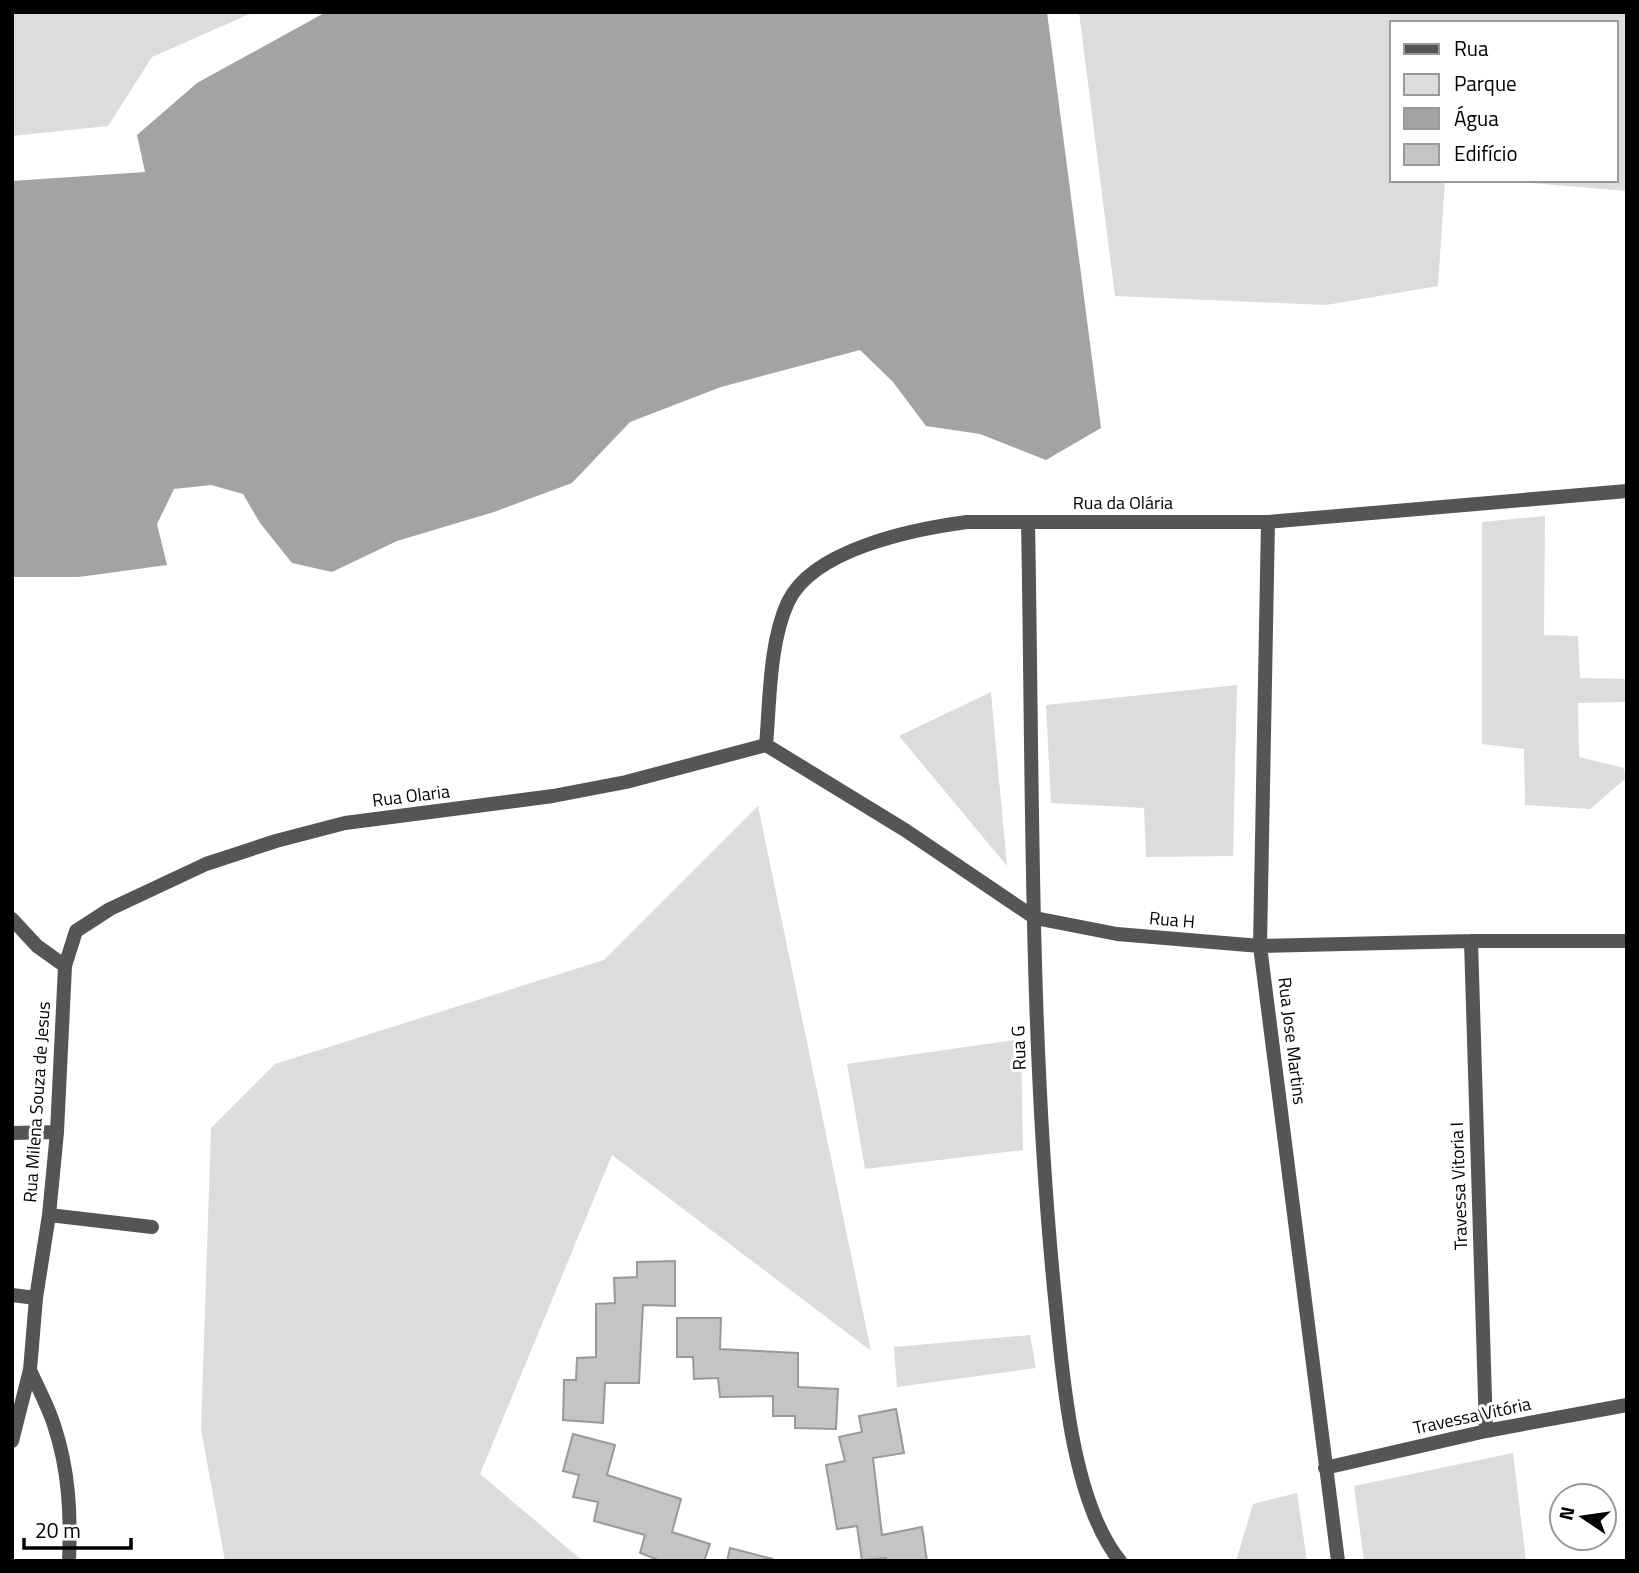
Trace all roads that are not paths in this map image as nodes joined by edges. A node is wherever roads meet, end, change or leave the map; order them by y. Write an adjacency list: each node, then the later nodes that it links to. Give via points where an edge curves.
1 (1627, 491): 3 (street, Rua da Olária)
2 (1028, 522): 3 (street, Rua da Olária); 4 (street, Rua da Olária, via 925,527 842,555 804,578 787,604 779,631); 5 (street, Rua G)
3 (1268, 522): 10 (street, Rua Jose Martins)
4 (766, 745): 5 (street, Rua H, via 905,830); 7 (street, Rua Olaria, via 626,782 345,823 276,841 206,864 110,909)
5 (1035, 918): 10 (street, Rua H, via 1117,934); 24 (street, Rua G, via 1046,1210 1062,1370 1086,1490 1098,1526)
6 (12, 919): 11 (street, via 37,946)
7 (76, 931): 11 (street, Rua Milena Souza de Jesus)
8 (1471, 941): 9 (street, Rua H); 10 (street, Rua H); 20 (street, Travessa Vitoria I)
9 (1627, 941)
10 (1261, 946): 22 (street, Rua Jose Martins)
11 (65, 966): 12 (street, Rua Milena Souza de Jesus)
12 (57, 1132): 13 (street); 14 (street, Rua Milena Souza de Jesus)
13 (12, 1133)
14 (49, 1215): 15 (street); 17 (street, Rua Milena Souza de Jesus)
15 (152, 1227)
16 (12, 1295): 17 (street)
17 (36, 1298): 18 (street, Rua Milena Souza de Jesus)
18 (30, 1370): 21 (street, Rua Milena Souza de Jesus); 23 (street, via 54,1424 68,1481)
19 (1627, 1405): 20 (street, Travessa Vitória)
20 (1486, 1431): 22 (street, Travessa Vitória)
21 (12, 1441)
22 (1325, 1468): 25 (street, Rua Jose Martins)
23 (69, 1561)
24 (1120, 1561)
25 (1338, 1561)

